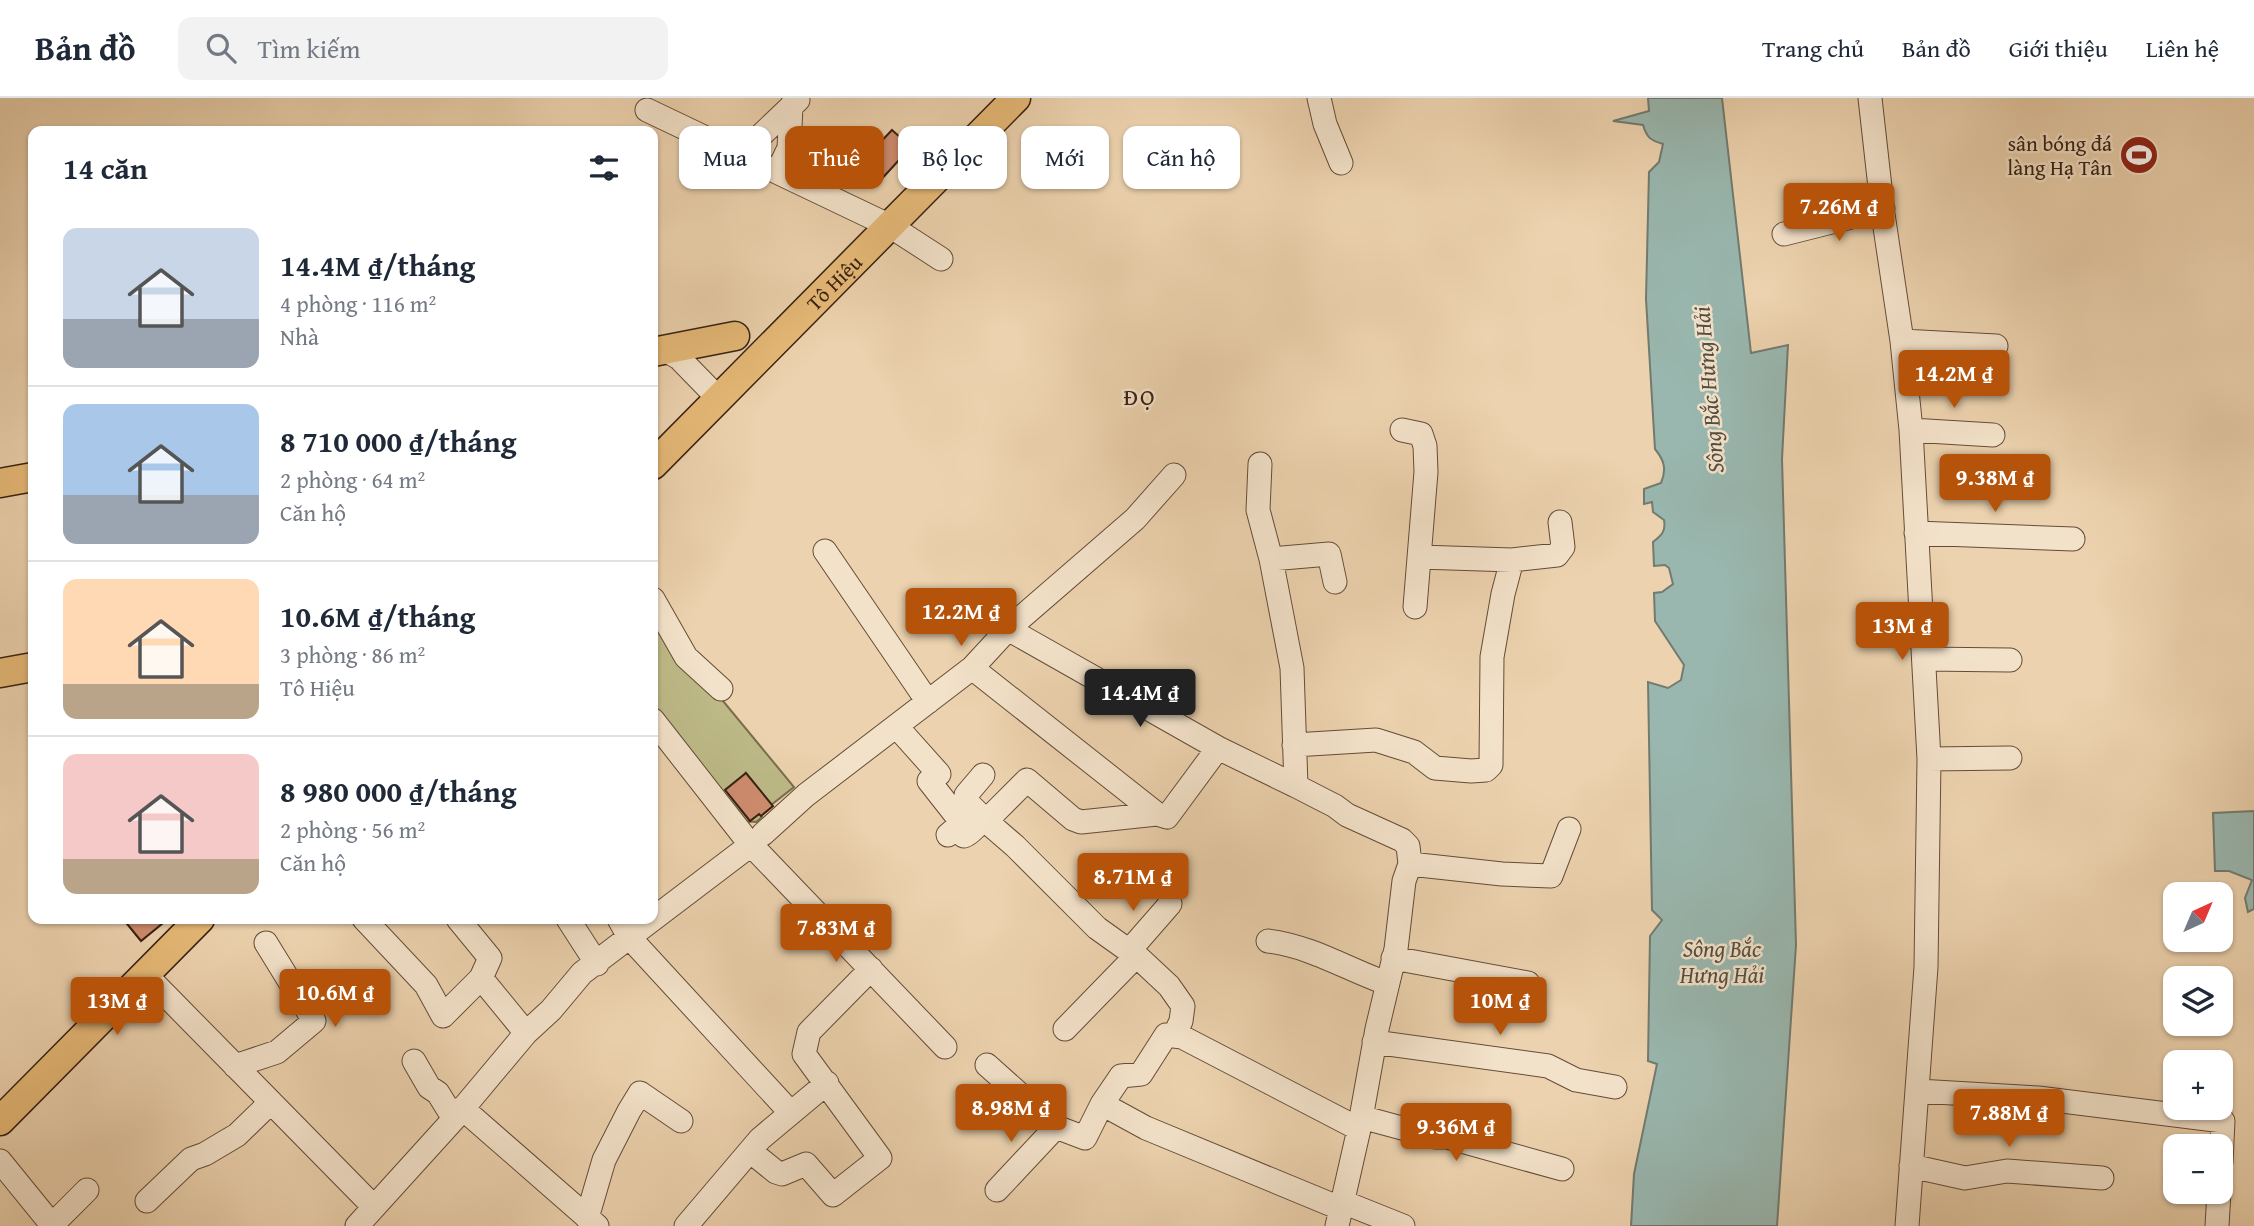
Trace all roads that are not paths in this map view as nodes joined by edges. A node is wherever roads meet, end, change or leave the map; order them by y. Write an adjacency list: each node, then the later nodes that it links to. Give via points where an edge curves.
1 (1016, 98): 10 (main road, Tô Hiệu)
2 (1319, 98): 7 (street)
3 (1870, 98): 9 (street)
4 (796, 102): 6 (street); 8 (street, via 789,148)
5 (648, 110): 8 (street)
6 (771, 126)
7 (1340, 163)
8 (778, 171): 10 (street)
9 (1883, 209): 11 (street); 14 (street)
10 (890, 226): 12 (street); 17 (main road, Tô Hiệu)
11 (1784, 234)
12 (942, 259)
13 (735, 336): 16 (main road)
14 (1902, 341): 15 (street); 19 (street)
15 (1996, 346)
16 (659, 351): 17 (street, via 678,358)
17 (719, 400): 21 (main road, Tô Hiệu)
18 (1402, 430): 30 (street, via 1421,433 1425,446)
19 (1912, 430): 20 (street); 27 (street)
20 (1993, 435)
21 (658, 460)
22 (1261, 464): 31 (street, via 1258,510)
23 (1174, 475): 36 (street, via 1135,519)
24 (28, 478): 25 (main road)
25 (0, 484)
26 (1560, 522): 32 (street, via 1563,547 1558,555)
27 (1916, 533): 28 (street); 37 (street)
28 (2073, 539)
29 (825, 551): 43 (street)
30 (1419, 557): 32 (street); 34 (street)
31 (1271, 559): 33 (street, via 1329,554); 46 (street, via 1292,668)
32 (1512, 560): 46 (street, via 1492,657 1491,765 1486,770 1435,768 1414,752 1376,740)
33 (1335, 582)
34 (1415, 607)
35 (658, 608): 42 (street, via 686,657)
36 (1009, 638): 40 (street); 47 (street)
37 (1924, 659): 38 (street); 49 (street)
38 (2010, 660)
39 (28, 668): 41 (main road)
40 (972, 668): 43 (street); 52 (street)
41 (0, 673)
42 (720, 689)
43 (928, 702): 45 (street)
44 (658, 726): 55 (street)
45 (897, 727): 53 (street, via 939,774 929,781 962,823 956,835 969,834); 55 (street, via 806,795)
46 (1294, 745): 51 (street)
47 (1218, 748): 51 (street); 52 (street, via 1167,817)
48 (2010, 758): 49 (street)
49 (1929, 759): 84 (street, via 1926,967)
50 (983, 775): 53 (street, via 966,795)
51 (1296, 786): 56 (street, via 1402,839 1408,846)
52 (1157, 814): 53 (street, via 1081,822 1027,780)
53 (986, 821): 66 (street, via 1097,928)
54 (1569, 829): 56 (street, via 1552,876)
55 (754, 843): 58 (street); 69 (street)
56 (1410, 864): 67 (street)
57 (1170, 904): 66 (street)
58 (658, 906)
59 (195, 924): 70 (main road)
60 (369, 924): 71 (street, via 426,985 443,1016)
61 (462, 924): 71 (street, via 490,958)
62 (571, 924): 68 (street)
63 (624, 928): 68 (street); 88 (street)
64 (1268, 941): 72 (street, via 1312,952)
65 (266, 943): 81 (street, via 314,1021 277,1052)
66 (1133, 954): 74 (street); 76 (street, via 1169,986 1183,1006)
67 (1393, 958): 72 (street); 73 (street)
68 (597, 964): 75 (street, via 582,973)
69 (871, 969): 78 (street); 82 (street, via 808,1032 804,1054)
70 (145, 974): 81 (street); 89 (main road)
71 (481, 978): 75 (street)
72 (1387, 983): 77 (street)
73 (1528, 984)
74 (1065, 1029)
75 (526, 1033): 87 (street)
76 (1174, 1036): 86 (street, via 1166,1035 1142,1074 1121,1076); 91 (street)
77 (1374, 1042): 83 (street, via 1548,1066 1576,1080); 91 (street)
78 (945, 1047)
79 (414, 1061): 87 (street, via 429,1087)
80 (987, 1065): 92 (street)
81 (236, 1066): 85 (street)
82 (827, 1083): 88 (street); 94 (street, via 880,1158 834,1195 806,1164 782,1174)
83 (1615, 1087)
84 (1918, 1091): 93 (street, via 2038,1098 2223,1121); 96 (street)
85 (271, 1102): 101 (street, via 237,1135 191,1160); 103 (street)
86 (1102, 1104): 92 (street, via 1085,1138); 104 (street, via 1146,1128)
87 (458, 1113): 103 (street); 105 (street)
88 (791, 1113): 94 (street)
89 (0, 1121)
90 (681, 1121): 105 (street, via 640,1093 604,1160)
91 (1360, 1123): 97 (street, via 1447,1137); 104 (street)
92 (1056, 1127): 100 (street)
93 (2222, 1134)
94 (750, 1151): 108 (street)
95 (0, 1161): 106 (street)
96 (1912, 1166): 98 (street, via 1965,1178 2007,1171); 110 (street)
97 (1562, 1169)
98 (2102, 1178)
99 (88, 1190): 106 (street)
100 (997, 1190)
101 (147, 1201)
102 (2218, 1204): 111 (street)
103 (374, 1207): 107 (street)
104 (1341, 1212): 109 (street)
105 (592, 1222)
106 (51, 1225)
107 (357, 1226)
108 (686, 1226)
109 (1403, 1226)
110 (1908, 1226)
111 (2217, 1226)

